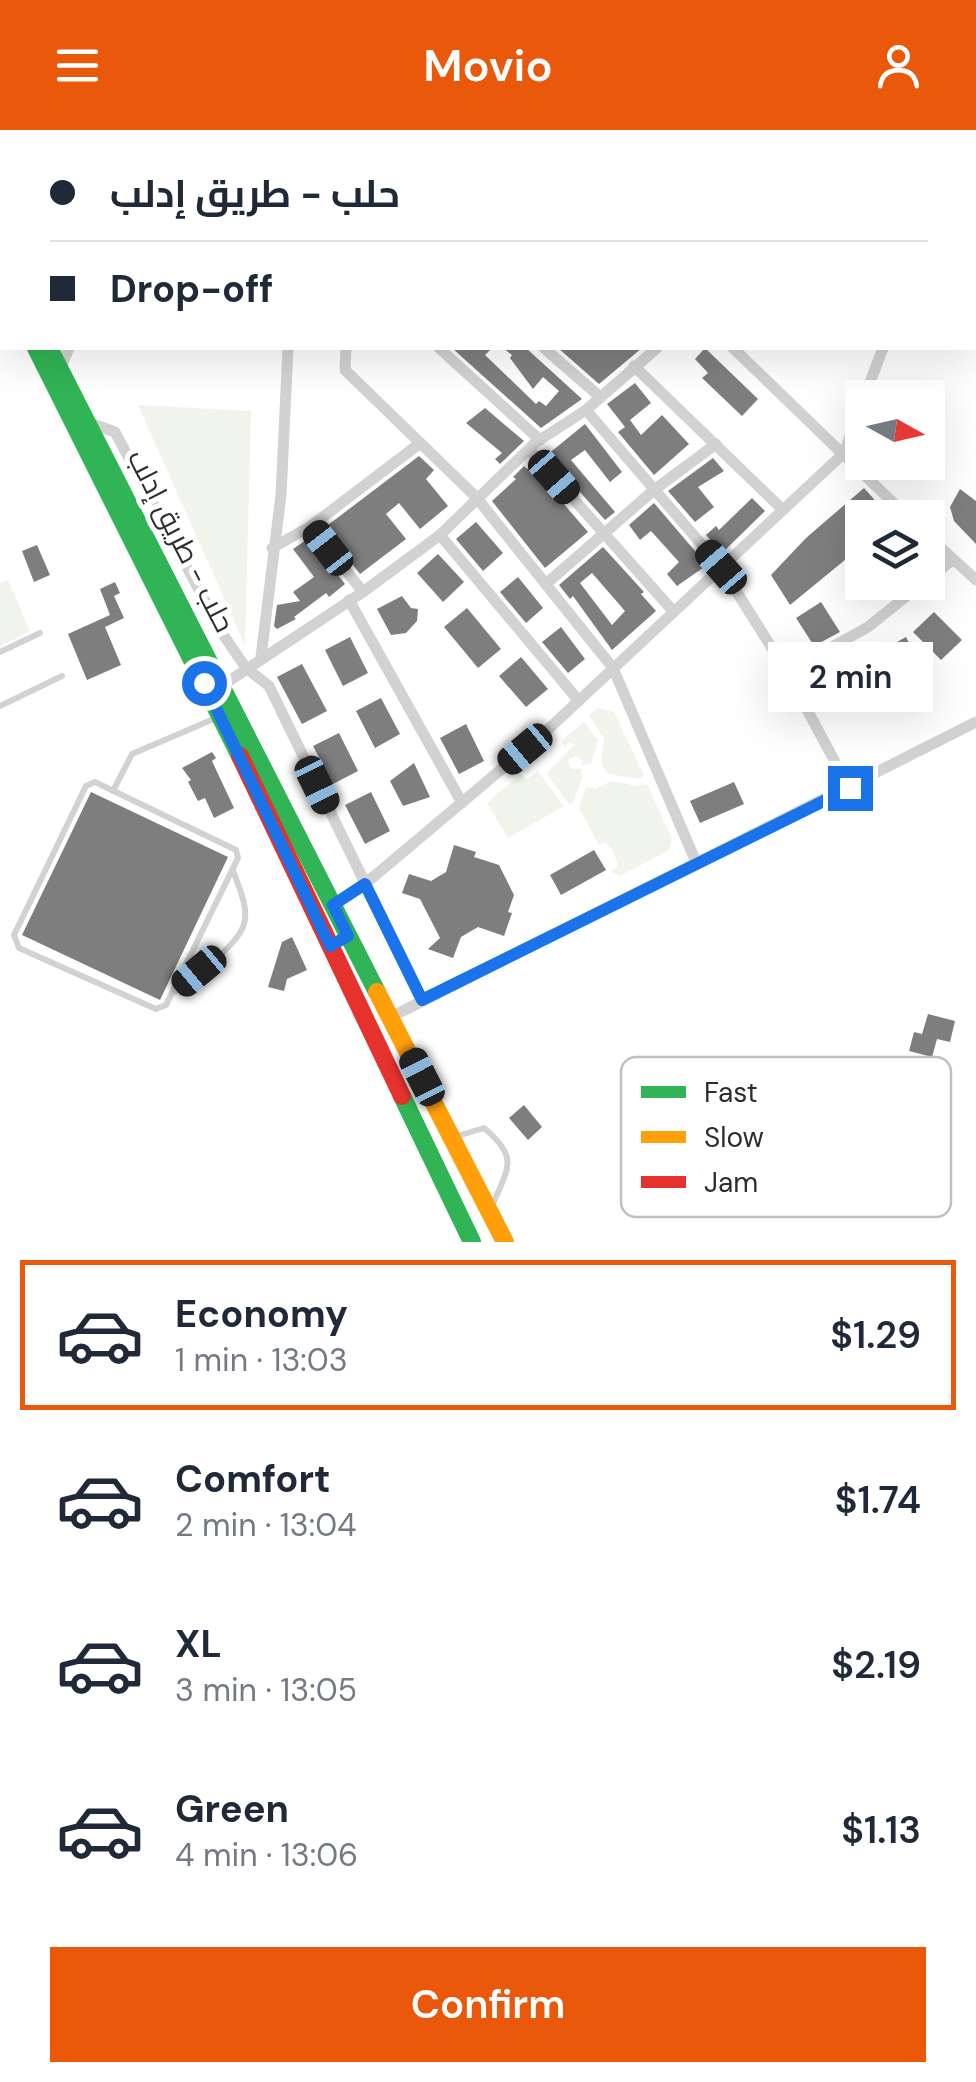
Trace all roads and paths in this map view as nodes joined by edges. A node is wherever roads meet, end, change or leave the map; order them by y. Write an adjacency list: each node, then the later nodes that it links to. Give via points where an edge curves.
1 (37, 350): 49 (main road, حلب - طريق إدلب)
2 (51, 350): 12 (main road, حلب - طريق إدلب)
3 (69, 350): 12 (street)
4 (288, 350): 28 (street)
5 (346, 350): 17 (street, via 345,370)
6 (441, 350): 18 (street)
7 (546, 350): 14 (street)
8 (652, 350): 11 (street)
9 (735, 350): 20 (street)
10 (882, 350): 13 (street)
11 (634, 366): 14 (street); 19 (street)
12 (60, 370): 16 (main road, حلب - طريق إدلب)
13 (871, 380)
14 (600, 396): 15 (street)
15 (586, 410): 18 (street); 21 (street)
16 (90, 423): 42 (street, via 115,432); 46 (main road, حلب - طريق إدلب)
17 (419, 444): 22 (street); 25 (street)
18 (535, 444): 22 (street); 26 (street)
19 (716, 444): 21 (street); 24 (street)
20 (844, 453): 23 (street); 24 (street)
21 (654, 490): 26 (street); 32 (street)
22 (476, 498): 27 (street); 34 (street)
23 (891, 500)
24 (783, 510): 32 (street)
25 (311, 526): 28 (street); 35 (street)
26 (603, 534): 34 (street); 38 (street)
27 (440, 535): 35 (street); 47 (street)
28 (272, 548): 41 (street)
29 (945, 553): 30 (street)
30 (952, 560): 31 (street); 33 (street)
31 (945, 566)
32 (721, 567): 38 (street); 44 (street)
33 (976, 580)
34 (547, 584): 43 (street)
35 (363, 592): 36 (street)
36 (349, 600): 41 (street); 53 (street)
37 (902, 600): 44 (street)
38 (674, 612): 43 (street)
39 (40, 633): 40 (lane)
40 (0, 652)
41 (261, 657): 42 (street)
42 (246, 668): 46 (street); 56 (street, via 269,686)
43 (613, 668): 47 (street); 54 (street)
44 (787, 672): 51 (street)
45 (62, 676): 48 (lane)
46 (222, 684): 57 (main road, حلب - طريق إدلب)
47 (579, 700): 53 (street)
48 (0, 706)
49 (220, 716): 52 (lane, via 132,754); 59 (main road, حلب - طريق إدلب)
50 (976, 722): 51 (street)
51 (850, 788): 54 (street)
52 (113, 792): 55 (lane, via 236,850); 60 (lane, via 95,782 86,786 14,935 19,948 156,1009)
53 (462, 802): 56 (street)
54 (696, 862): 61 (street)
55 (233, 868): 60 (lane); 60 (lane, via 245,912 240,932)
56 (365, 884): 57 (street); 61 (street)
57 (333, 905): 58 (main road, حلب - طريق إدلب)
58 (348, 936): 59 (main road); 62 (main road, حلب - طريق إدلب)
59 (330, 946): 65 (main road, حلب - طريق إدلب)
60 (171, 995)
61 (422, 1000): 62 (street)
62 (391, 1016): 63 (main road, حلب - طريق إدلب)
63 (453, 1137): 64 (main road, حلب - طريق إدلب); 64 (lane, via 484,1128 508,1155)
64 (489, 1211): 66 (main road, حلب - طريق إدلب)
65 (472, 1242)
66 (505, 1242)

